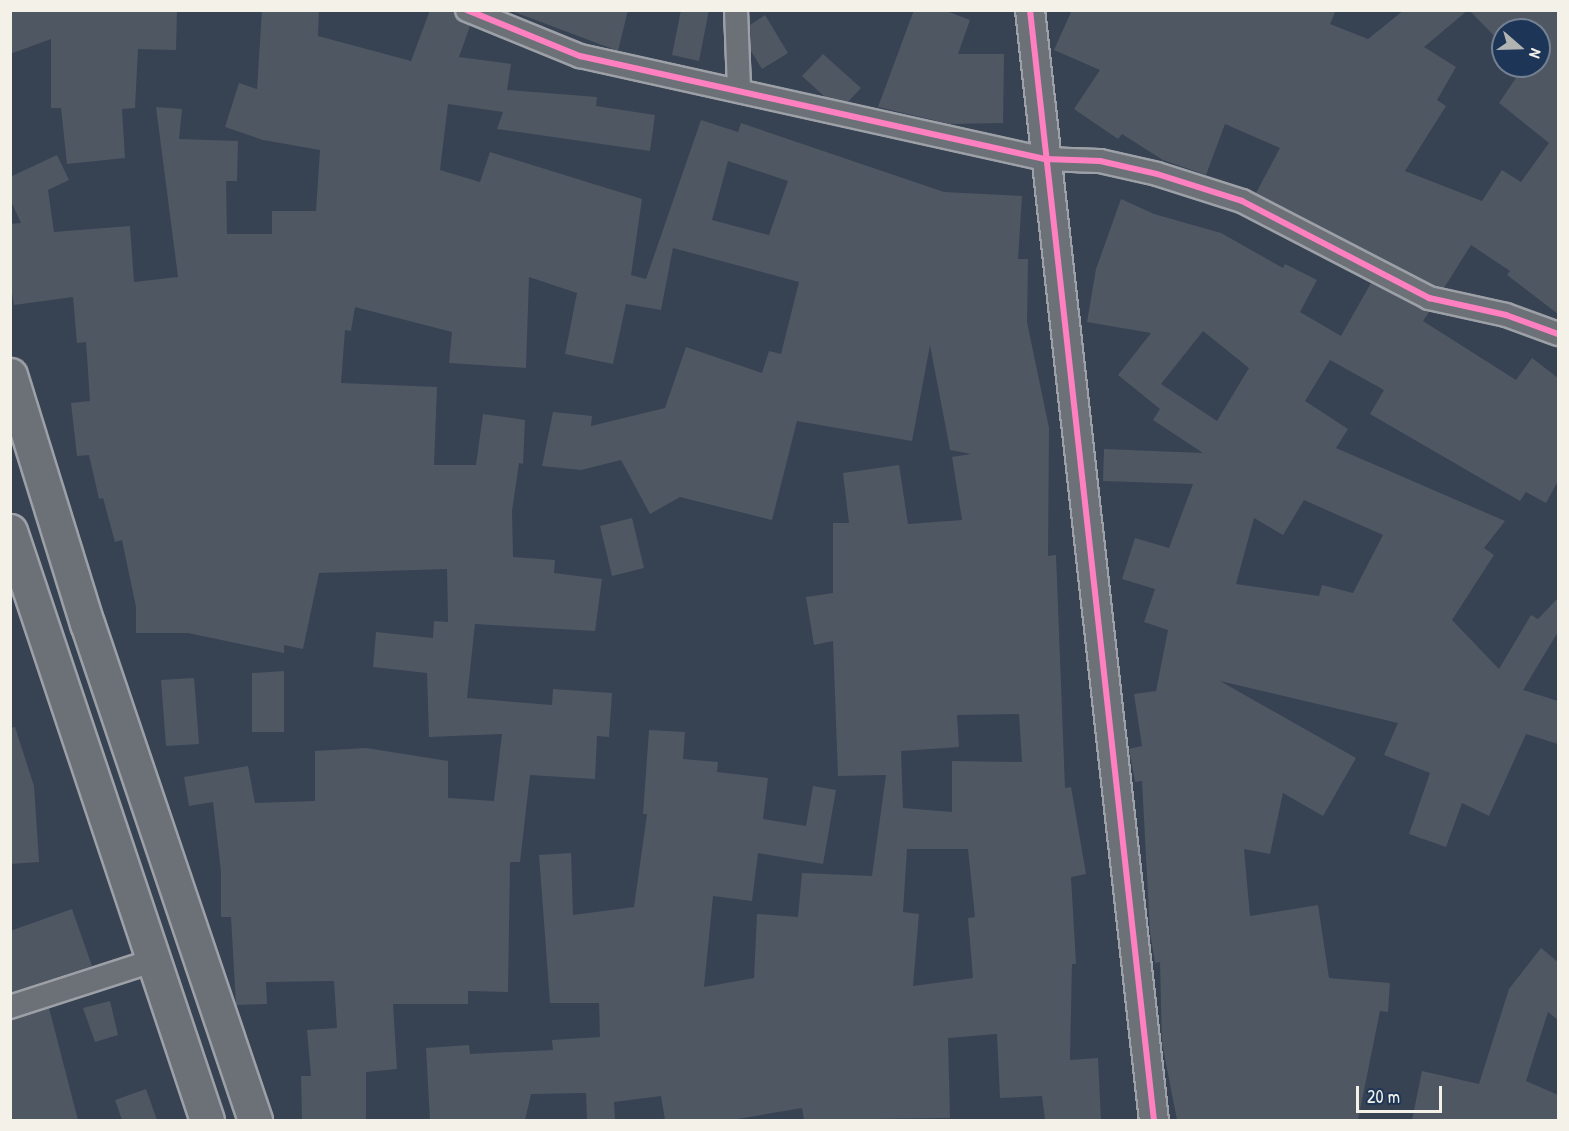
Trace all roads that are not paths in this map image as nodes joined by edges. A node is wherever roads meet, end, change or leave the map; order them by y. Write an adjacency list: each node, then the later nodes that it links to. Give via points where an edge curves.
1 (467, 10): 4 (street, via 580,56)
2 (735, 10): 4 (street)
3 (1030, 10): 5 (street)
4 (739, 88): 5 (street)
5 (1045, 159): 6 (street, via 1128,166 1242,201 1429,298 1506,315); 13 (street, via 1115,743)
6 (1558, 334)
7 (10, 375): 12 (highway, via 87,623)
8 (10, 531): 9 (highway)
9 (152, 961): 10 (street); 11 (highway)
10 (10, 1007)
11 (207, 1120)
12 (255, 1120)
13 (1154, 1120)

